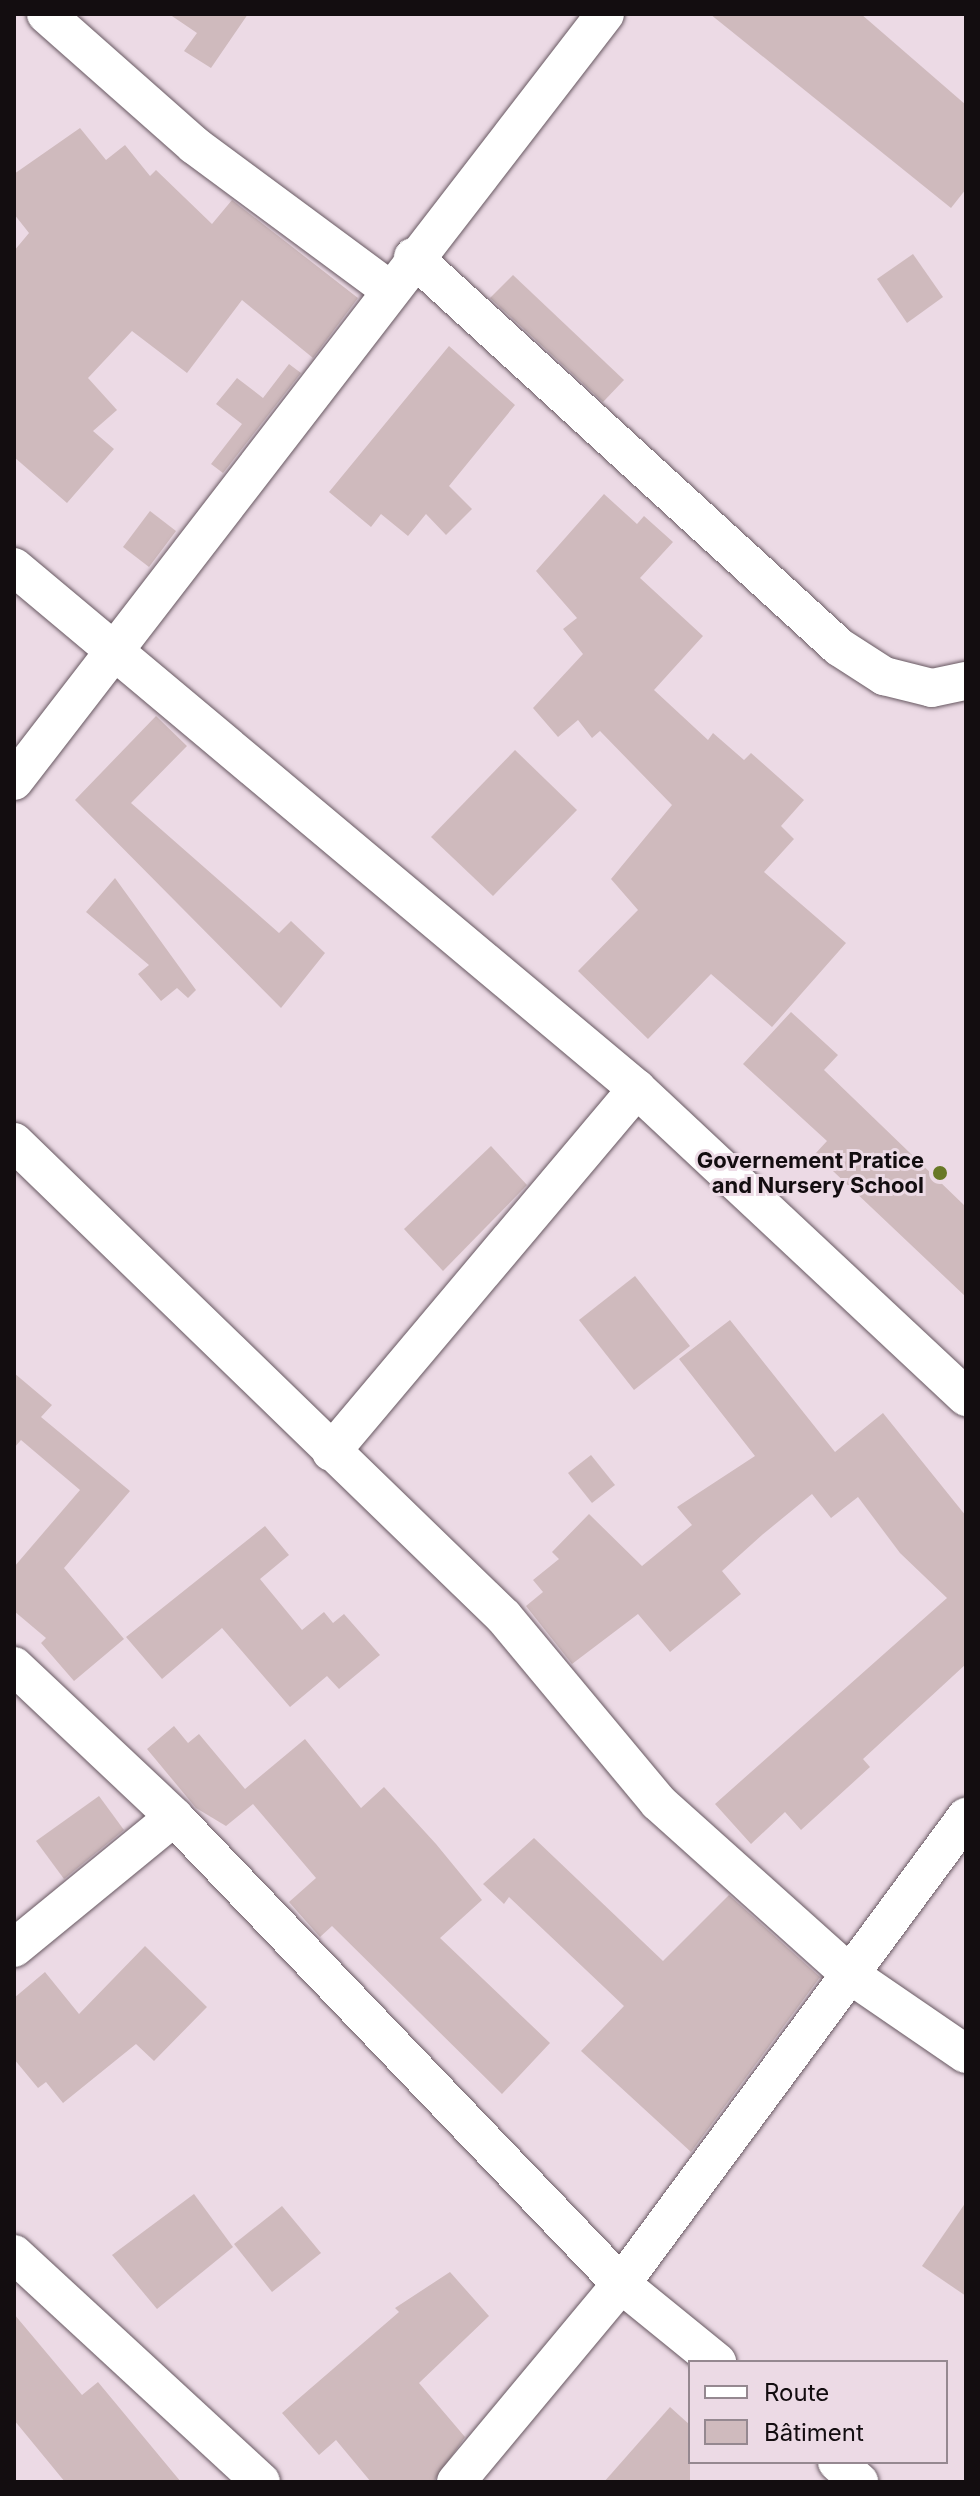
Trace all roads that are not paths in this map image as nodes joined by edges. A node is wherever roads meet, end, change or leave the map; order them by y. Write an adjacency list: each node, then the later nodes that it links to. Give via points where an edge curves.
1 (46, 14): 4 (street, via 194,145)
2 (605, 14): 3 (street)
3 (413, 257): 4 (street); 7 (street, via 839,647 884,676 932,688)
4 (391, 291): 6 (street)
5 (14, 567): 6 (street)
6 (111, 651): 8 (street); 9 (street)
7 (966, 681)
8 (14, 781)
9 (637, 1089): 11 (street); 12 (street)
10 (14, 1142): 12 (street)
11 (966, 1397)
12 (331, 1452): 17 (street, via 504,1617 636,1780)
13 (14, 1666): 14 (street)
14 (174, 1817): 16 (street); 20 (street)
15 (966, 1817): 17 (street)
16 (14, 1948)
17 (852, 1976): 18 (street); 20 (street)
18 (966, 2054)
19 (14, 2254): 23 (street)
20 (621, 2284): 21 (street); 24 (street)
21 (715, 2360)
22 (839, 2464): 25 (street)
23 (261, 2482)
24 (456, 2482)
25 (859, 2482)

